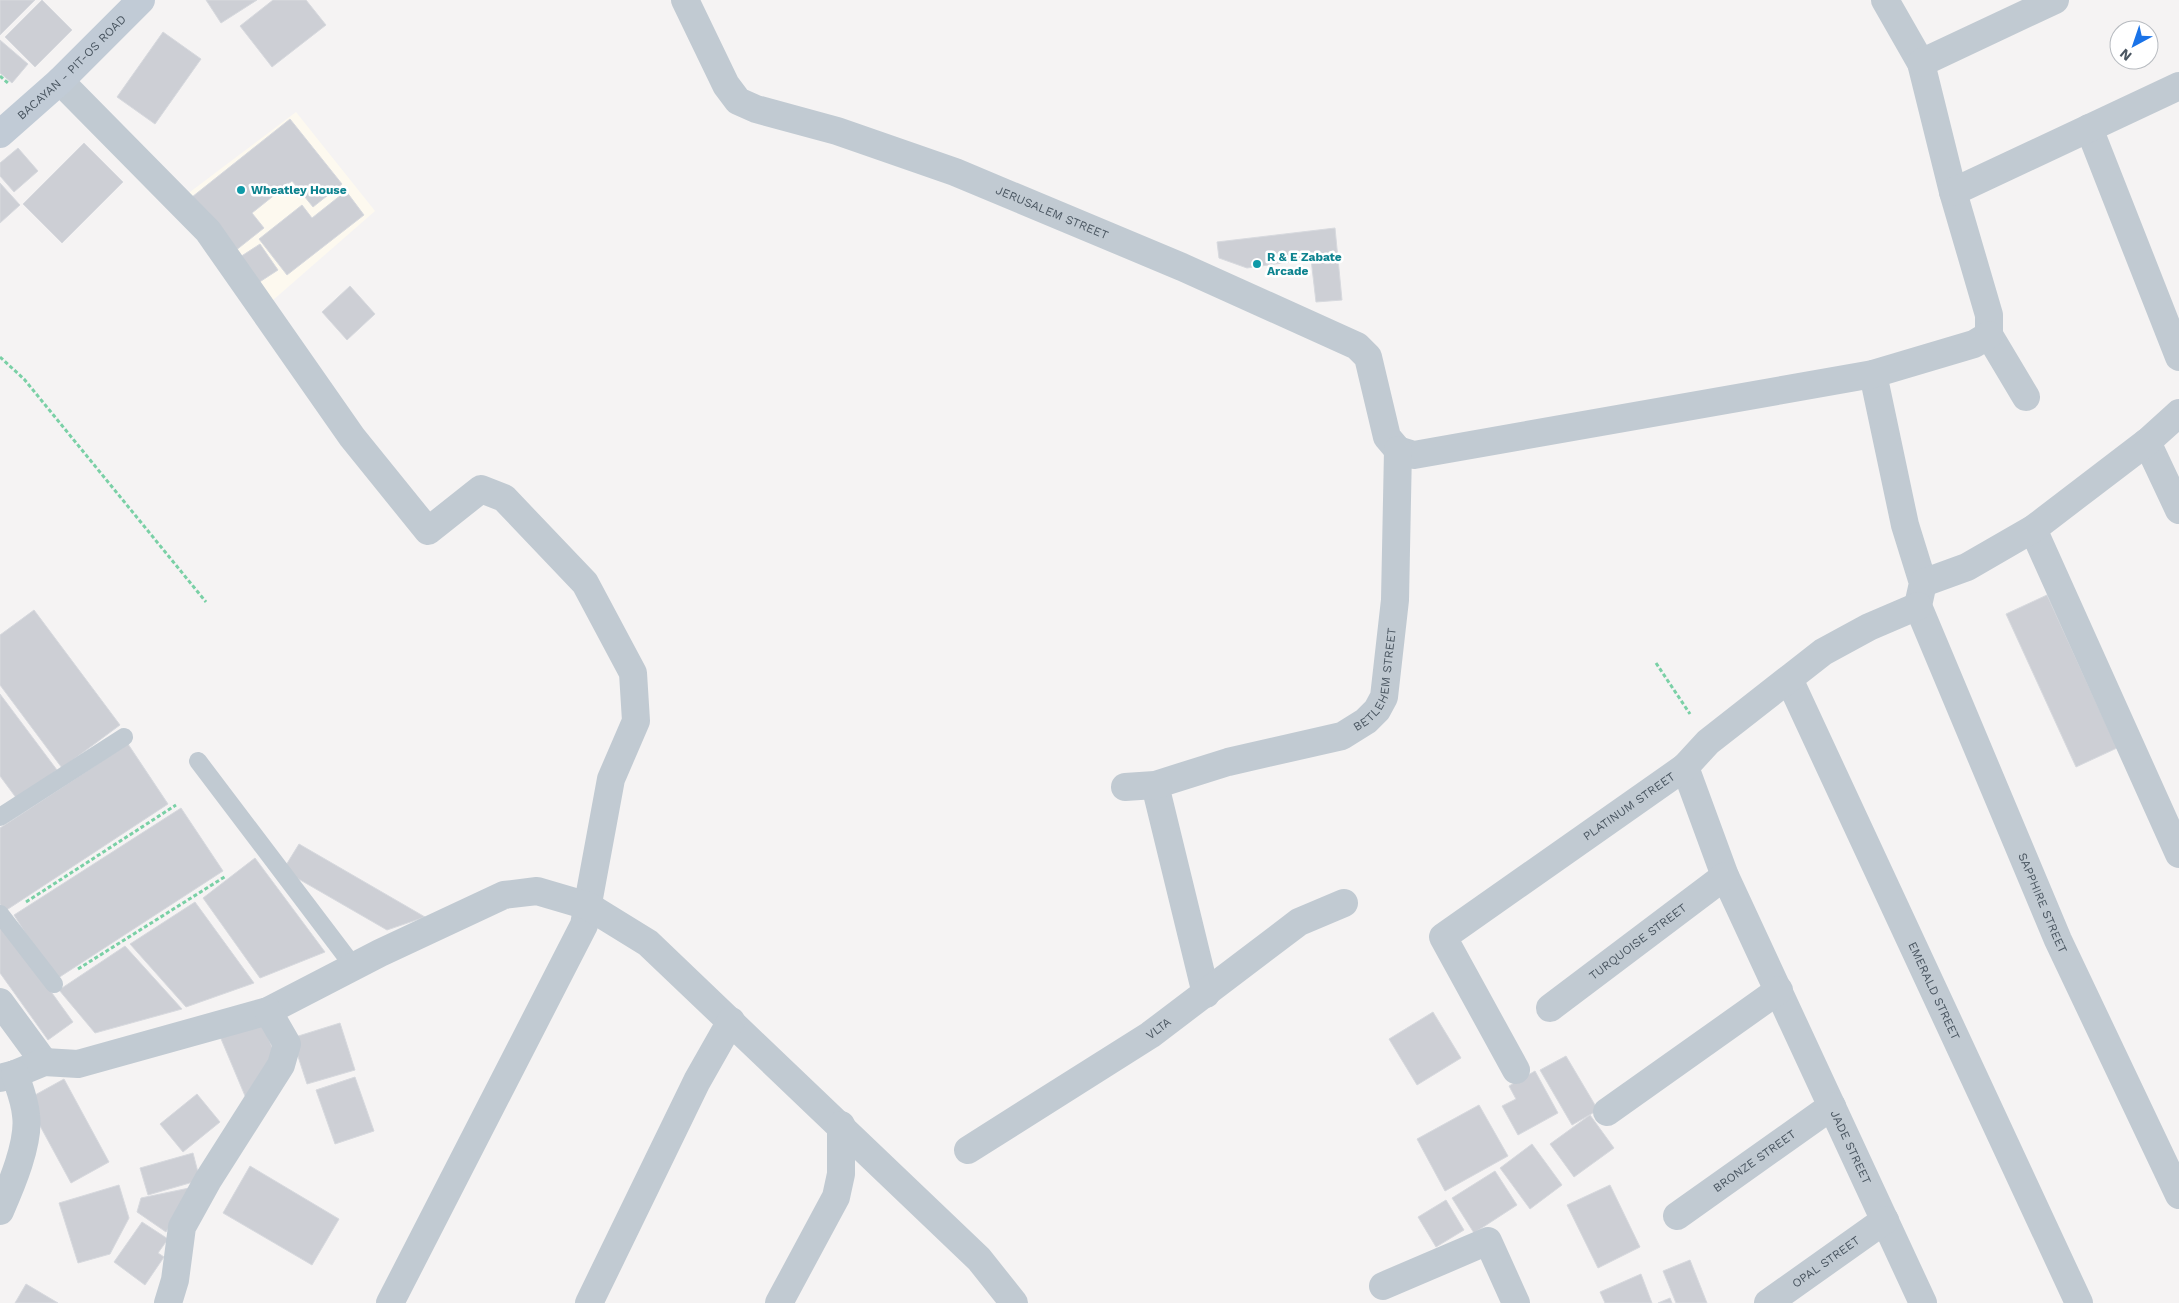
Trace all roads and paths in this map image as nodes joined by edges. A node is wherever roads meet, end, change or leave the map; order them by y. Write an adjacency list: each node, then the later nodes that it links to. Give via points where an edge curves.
1 (141, 0): 6 (main road, BACAYAN - PIT-OS ROAD)
2 (685, 0): 18 (street, JERUSALEM STREET, via 726,85 738,101 954,172 1182,267 1357,346 1368,358 1387,437)
3 (1885, 0): 5 (street)
4 (2055, 0): 5 (street)
5 (1921, 63): 10 (street)
6 (60, 81): 9 (main road, BACAYAN - PIT-OS ROAD); 37 (street, via 208,231 352,437 428,531 481,489 504,498 585,583 633,673 636,721 611,779)
7 (2179, 86): 8 (street)
8 (2089, 128): 10 (street); 12 (street)
9 (0, 134)
10 (1953, 192): 11 (street, via 1989,315)
11 (1989, 335): 14 (street, via 1974,344); 15 (street)
12 (2179, 357)
13 (0, 358): 22 (path, via 24,379)
14 (1873, 374): 18 (street, via 1414,455); 21 (street, SAPPHIRE STREET)
15 (2026, 398)
16 (2179, 413): 17 (street, PLATINUM STREET)
17 (2148, 442): 19 (street); 20 (street, PLATINUM STREET)
18 (1398, 450): 29 (street, BETLEHEM STREET, via 1395,600 1384,697 1378,710 1342,736 1228,762)
19 (2179, 510)
20 (2033, 529): 21 (street, PLATINUM STREET); 33 (street)
21 (1921, 594): 24 (street, PLATINUM STREET, via 1823,652); 54 (street, SAPPHIRE STREET, via 2058,940)
22 (206, 602)
23 (1656, 662): 26 (path)
24 (1789, 679): 26 (street, PLATINUM STREET); 67 (street, EMERALD STREET)
25 (124, 737): 32 (lane)
26 (1708, 742): 28 (street, PLATINUM STREET)
27 (198, 761): 39 (lane)
28 (1684, 767): 35 (street, JADE STREET); 48 (street, PLATINUM STREET, via 1443,937)
29 (1155, 785): 30 (street, BETLEHEM STREET); 42 (street)
30 (1125, 786)
31 (176, 805): 38 (path)
32 (0, 818)
33 (2179, 854)
34 (226, 876): 40 (path)
35 (1725, 876): 41 (street, JADE STREET); 44 (street, TURQUOISE STREET)
36 (1344, 903): 42 (street, VLTA, via 1299,922)
37 (588, 906): 39 (street, via 537,891 504,895); 46 (street, via 648,943); 60 (street, via 584,925)
38 (1, 916): 40 (lane)
39 (354, 967): 45 (street)
40 (54, 984)
41 (1779, 990): 50 (street, JADE STREET); 51 (street)
42 (1206, 994): 53 (street, VLTA, via 1150,1034)
43 (0, 1002): 47 (street)
44 (1550, 1008)
45 (268, 1011): 47 (street, via 78,1064); 59 (street, via 287,1044 281,1065 182,1227 175,1280)
46 (731, 1021): 52 (street); 61 (street, via 697,1081)
47 (44, 1062): 49 (street)
48 (1516, 1070)
49 (8, 1076): 55 (street, via 26,1115 26,1129)
50 (1832, 1106): 56 (street, BRONZE STREET); 57 (street, JADE STREET)
51 (1607, 1112)
52 (841, 1125): 62 (street, via 841,1174 836,1197); 63 (street, via 979,1259)
53 (968, 1150)
54 (2179, 1195)
55 (0, 1211)
56 (1677, 1216)
57 (1885, 1220): 65 (street, OPAL STREET); 66 (street, JADE STREET)
58 (1383, 1286): 64 (street, via 1488,1241)
59 (168, 1303)
60 (390, 1303)
61 (589, 1303)
62 (779, 1303)
63 (1014, 1303)
64 (1516, 1303)
65 (1768, 1303)
66 (1923, 1303)
67 (2079, 1303)

